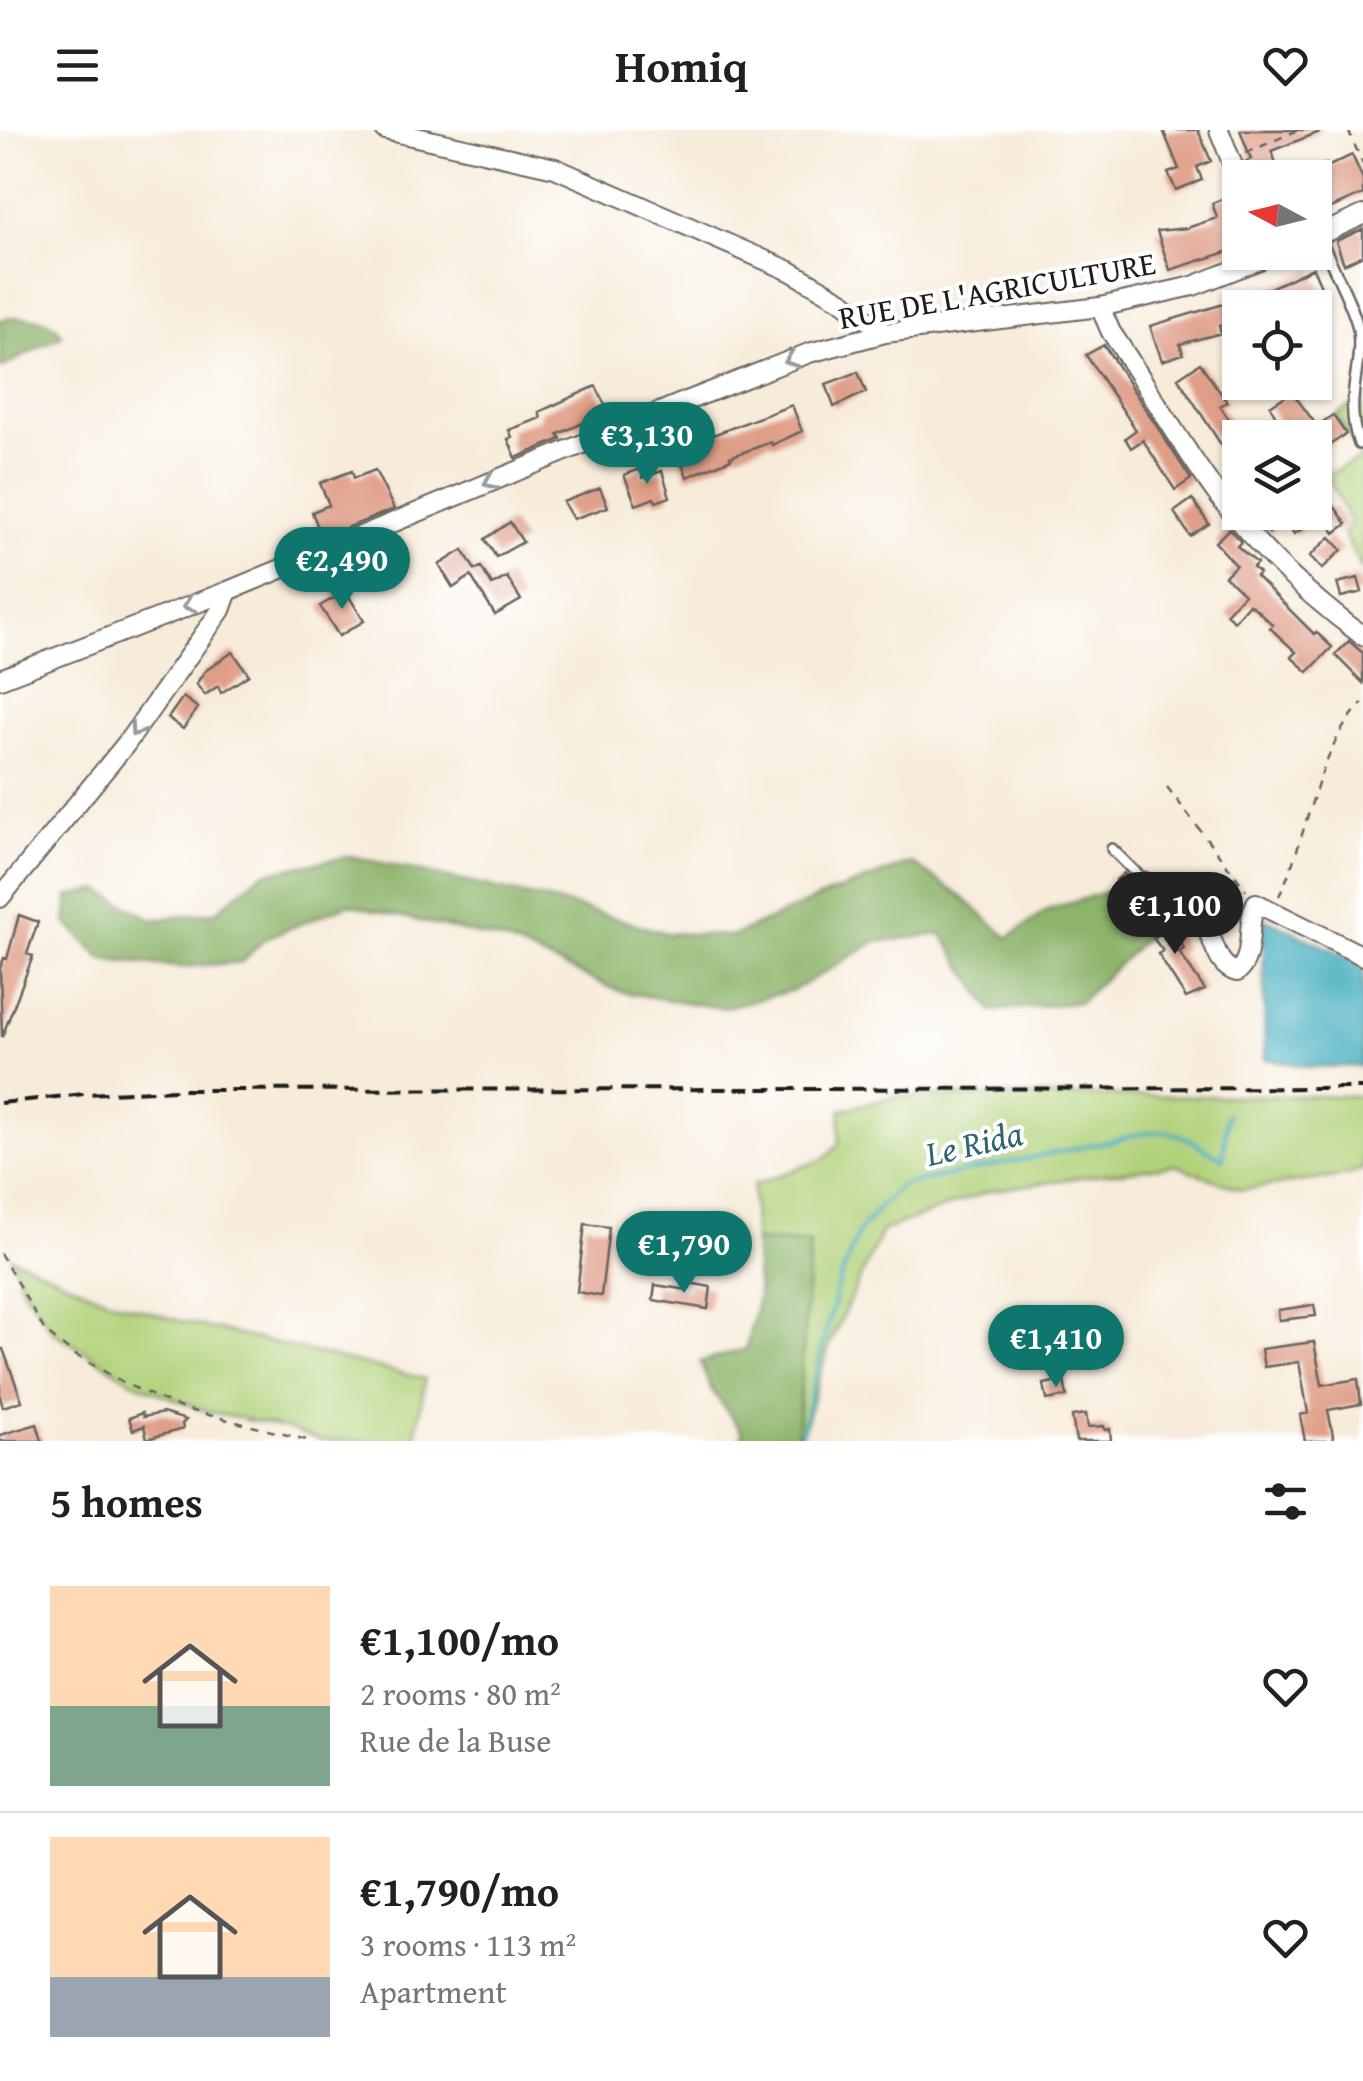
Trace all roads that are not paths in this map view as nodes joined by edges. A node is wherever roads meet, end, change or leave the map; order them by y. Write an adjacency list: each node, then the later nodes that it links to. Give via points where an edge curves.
1 (384, 130): 9 (street, via 555,168 790,272)
2 (1218, 130): 3 (street)
3 (1230, 160)
4 (1363, 215): 5 (street)
5 (1332, 229)
6 (1332, 269): 10 (lane, via 1358,326 1360,359 1350,403)
7 (1233, 270): 8 (street, RUE DE L'AGRICULTURE)
8 (1100, 307): 9 (street, RUE DE L'AGRICULTURE); 12 (street, via 1218,495 1326,609)
9 (885, 334): 11 (street, RUE DE L'AGRICULTURE, one-way to 11, via 809,353 678,404)
10 (1359, 444)
11 (228, 590): 13 (street, RUE DE L'AGRICULTURE, one-way to 13); 16 (street, one-way to 16, via 126,744)
12 (1363, 636)
13 (0, 679)
14 (1112, 849): 15 (lane)
15 (1146, 882): 17 (street, via 1201,921 1230,971 1246,962 1249,916 1264,907)
16 (0, 898)
17 (1363, 956)

